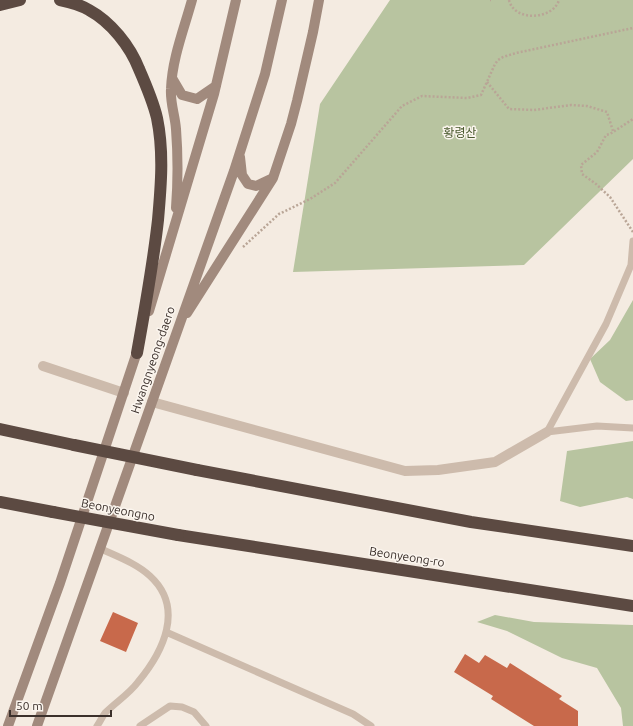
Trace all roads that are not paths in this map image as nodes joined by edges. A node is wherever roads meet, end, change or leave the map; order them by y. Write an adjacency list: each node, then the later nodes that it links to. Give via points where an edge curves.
1 (20, 0): 7 (highway)
2 (60, 0): 15 (highway, via 89,9 125,42 136,61 157,117 161,148 161,190 153,259)
3 (192, 0): 8 (main road)
4 (236, 0): 9 (main road, Hwangnyeong-daero)
5 (282, 0): 10 (main road, Hwangnyeong-daero, via 265,74)
6 (319, 0): 11 (main road, via 291,124)
7 (0, 5)
8 (172, 78): 9 (main road, via 182,94 198,99); 12 (main road, via 171,103 176,127 177,154 177,207)
9 (216, 86): 12 (main road, Hwangnyeong-daero)
10 (239, 154): 11 (main road, via 242,175 248,184 256,186); 14 (main road, Hwangnyeong-daero)
11 (273, 178): 14 (main road)
12 (173, 232): 15 (main road, Hwangnyeong-daero)
13 (633, 241): 22 (lane, via 631,265 606,324)
14 (178, 328): 18 (main road, Hwangnyeong-daero)
15 (137, 352): 17 (main road, Hwangnyeong-daero)
16 (43, 366): 17 (street)
17 (124, 393): 30 (main road, Hwangnyeong-daero, via 60,583)
18 (152, 402): 22 (street, via 405,472 495,462); 27 (main road, Hwangnyeong-daero)
19 (0, 423): 23 (highway)
20 (633, 428): 22 (lane, via 596,426)
21 (0, 430): 23 (highway)
22 (547, 432)
23 (36, 438): 26 (highway, bridge, via 471,522)
24 (0, 502): 25 (highway, Beonyeongno, bridge)
25 (178, 535): 28 (highway, Beonyeong-ro)
26 (633, 546)
27 (99, 548): 29 (lane, via 134,565 150,576 161,589 169,614); 31 (main road, Hwangnyeong-daero)
28 (633, 606)
29 (166, 632): 32 (lane, via 158,653 138,682 105,714); 35 (lane, via 353,714)
30 (8, 726)
31 (36, 726)
32 (97, 726)
33 (140, 726): 34 (lane, via 170,706 194,712)
34 (206, 726)
35 (371, 726)

